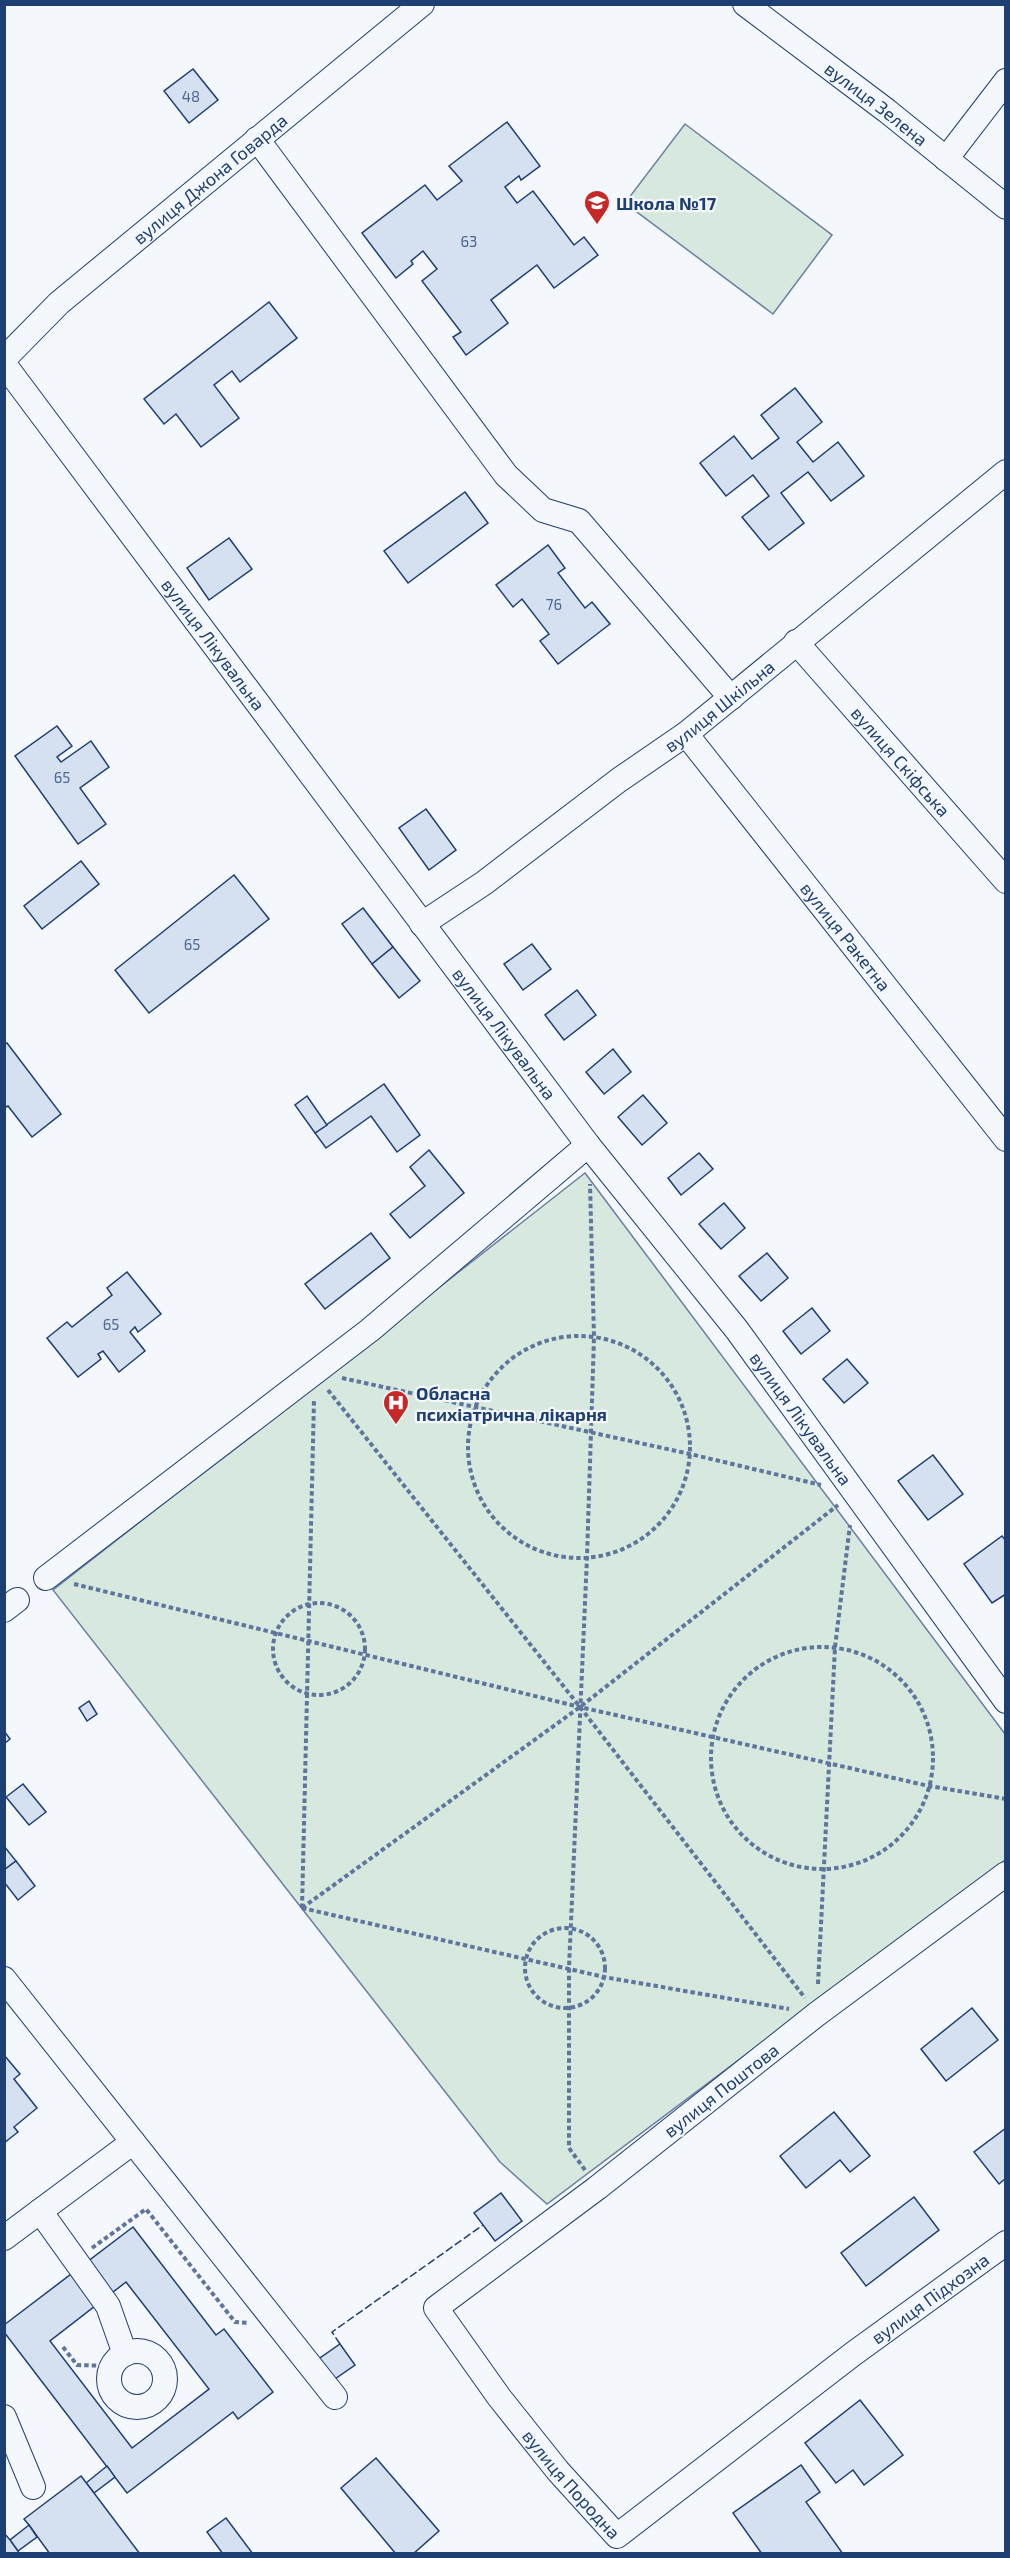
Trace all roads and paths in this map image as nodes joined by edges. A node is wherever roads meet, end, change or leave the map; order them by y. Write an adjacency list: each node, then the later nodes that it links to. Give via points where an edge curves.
1 (422, 4): 4 (street, вулиця Джона Говарда)
2 (745, 4): 5 (street, вулиця Зелена)
3 (1005, 81): 5 (street)
4 (257, 139): 7 (street, вулиця Джона Говарда, via 59,303); 11 (street, via 506,475 543,510 579,521)
5 (946, 159): 6 (street, вулиця Зелена)
6 (1005, 207)
7 (4, 359)
8 (4, 364): 14 (street, вулиця Лікувальна)
9 (1002, 483): 10 (street, вулиця Шкільна)
10 (796, 642): 11 (street, вулиця Шкільна); 13 (street, вулиця Скіфська)
11 (731, 698): 12 (street, вулиця Шкільна)
12 (686, 734): 14 (street, вулиця Шкільна); 15 (street, вулиця Ракетна)
13 (1005, 881)
14 (422, 924): 16 (street, вулиця Лікувальна)
15 (1005, 1139)
16 (588, 1145): 17 (path); 18 (street); 22 (street, вулиця Лікувальна, via 737,1330)
17 (594, 1337): 19 (path, via 550,1340 515,1356 488,1383); 20 (path); 21 (path, via 643,1355 670,1382 687,1418)
18 (315, 1372): 19 (path); 24 (street); 25 (path); 32 (path)
19 (476, 1408): 20 (path); 23 (path, via 469,1456 478,1494 488,1510 500,1525 532,1547 550,1554)
20 (591, 1432): 21 (path); 23 (path)
21 (690, 1454): 22 (path); 23 (path, via 680,1493 657,1525 626,1547)
22 (854, 1493): 28 (path); 31 (street, вулиця Лікувальна); 32 (path)
23 (587, 1557): 32 (path)
24 (45, 1578): 26 (path)
25 (309, 1604): 26 (path, via 291,1612); 27 (path); 29 (path, via 326,1603 347,1613 362,1632)
26 (276, 1633): 27 (path); 30 (path, via 273,1646 278,1670 293,1686)
27 (308, 1641): 29 (path); 30 (path)
28 (835, 1647): 33 (path, via 805,1647 767,1660 725,1702); 34 (path); 35 (path, via 864,1654 882,1664 910,1690 932,1741)
29 (364, 1655): 30 (path, via 361,1667 346,1685 326,1694); 32 (path)
30 (307, 1692): 39 (path)
31 (1005, 1701)
32 (580, 1707): 33 (path); 39 (path); 40 (path); 46 (path)
33 (712, 1737): 34 (path); 37 (path, via 710,1760 717,1798 737,1831 767,1855 785,1863)
34 (828, 1763): 35 (path); 37 (path)
35 (929, 1786): 36 (path); 37 (path, via 917,1814 893,1843 861,1862)
36 (1005, 1799)
37 (823, 1869): 46 (path)
38 (1005, 1874): 46 (street, вулиця Поштова)
39 (302, 1908): 41 (path)
40 (570, 1929): 41 (path, via 559,1929 538,1939); 42 (path); 43 (path, via 598,1945 605,1966)
41 (526, 1959): 42 (path); 45 (path, via 527,1981 532,1991 551,2006)
42 (568, 1968): 43 (path); 45 (path)
43 (604, 1977): 45 (path, via 594,1996); 46 (path)
44 (4, 1979): 47 (street)
45 (568, 2007): 48 (path, via 569,2148)
46 (817, 2014): 48 (street, вулиця Поштова)
47 (134, 2142): 49 (street); 54 (street)
48 (597, 2188): 53 (street, вулиця Поштова)
49 (40, 2211): 50 (street); 52 (street)
50 (4, 2238)
51 (1005, 2243): 56 (street, вулиця Підхозна)
52 (75, 2260): 54 (path, via 146,2210 235,2322); 57 (street, via 108,2306)
53 (436, 2308): 56 (street, вулиця Породна, via 506,2407 617,2536)
54 (278, 2324): 58 (street)
55 (63, 2347): 57 (path, via 77,2365)
56 (853, 2354)
57 (119, 2360)
58 (335, 2397)
59 (4, 2417): 60 (street)
60 (33, 2487)

